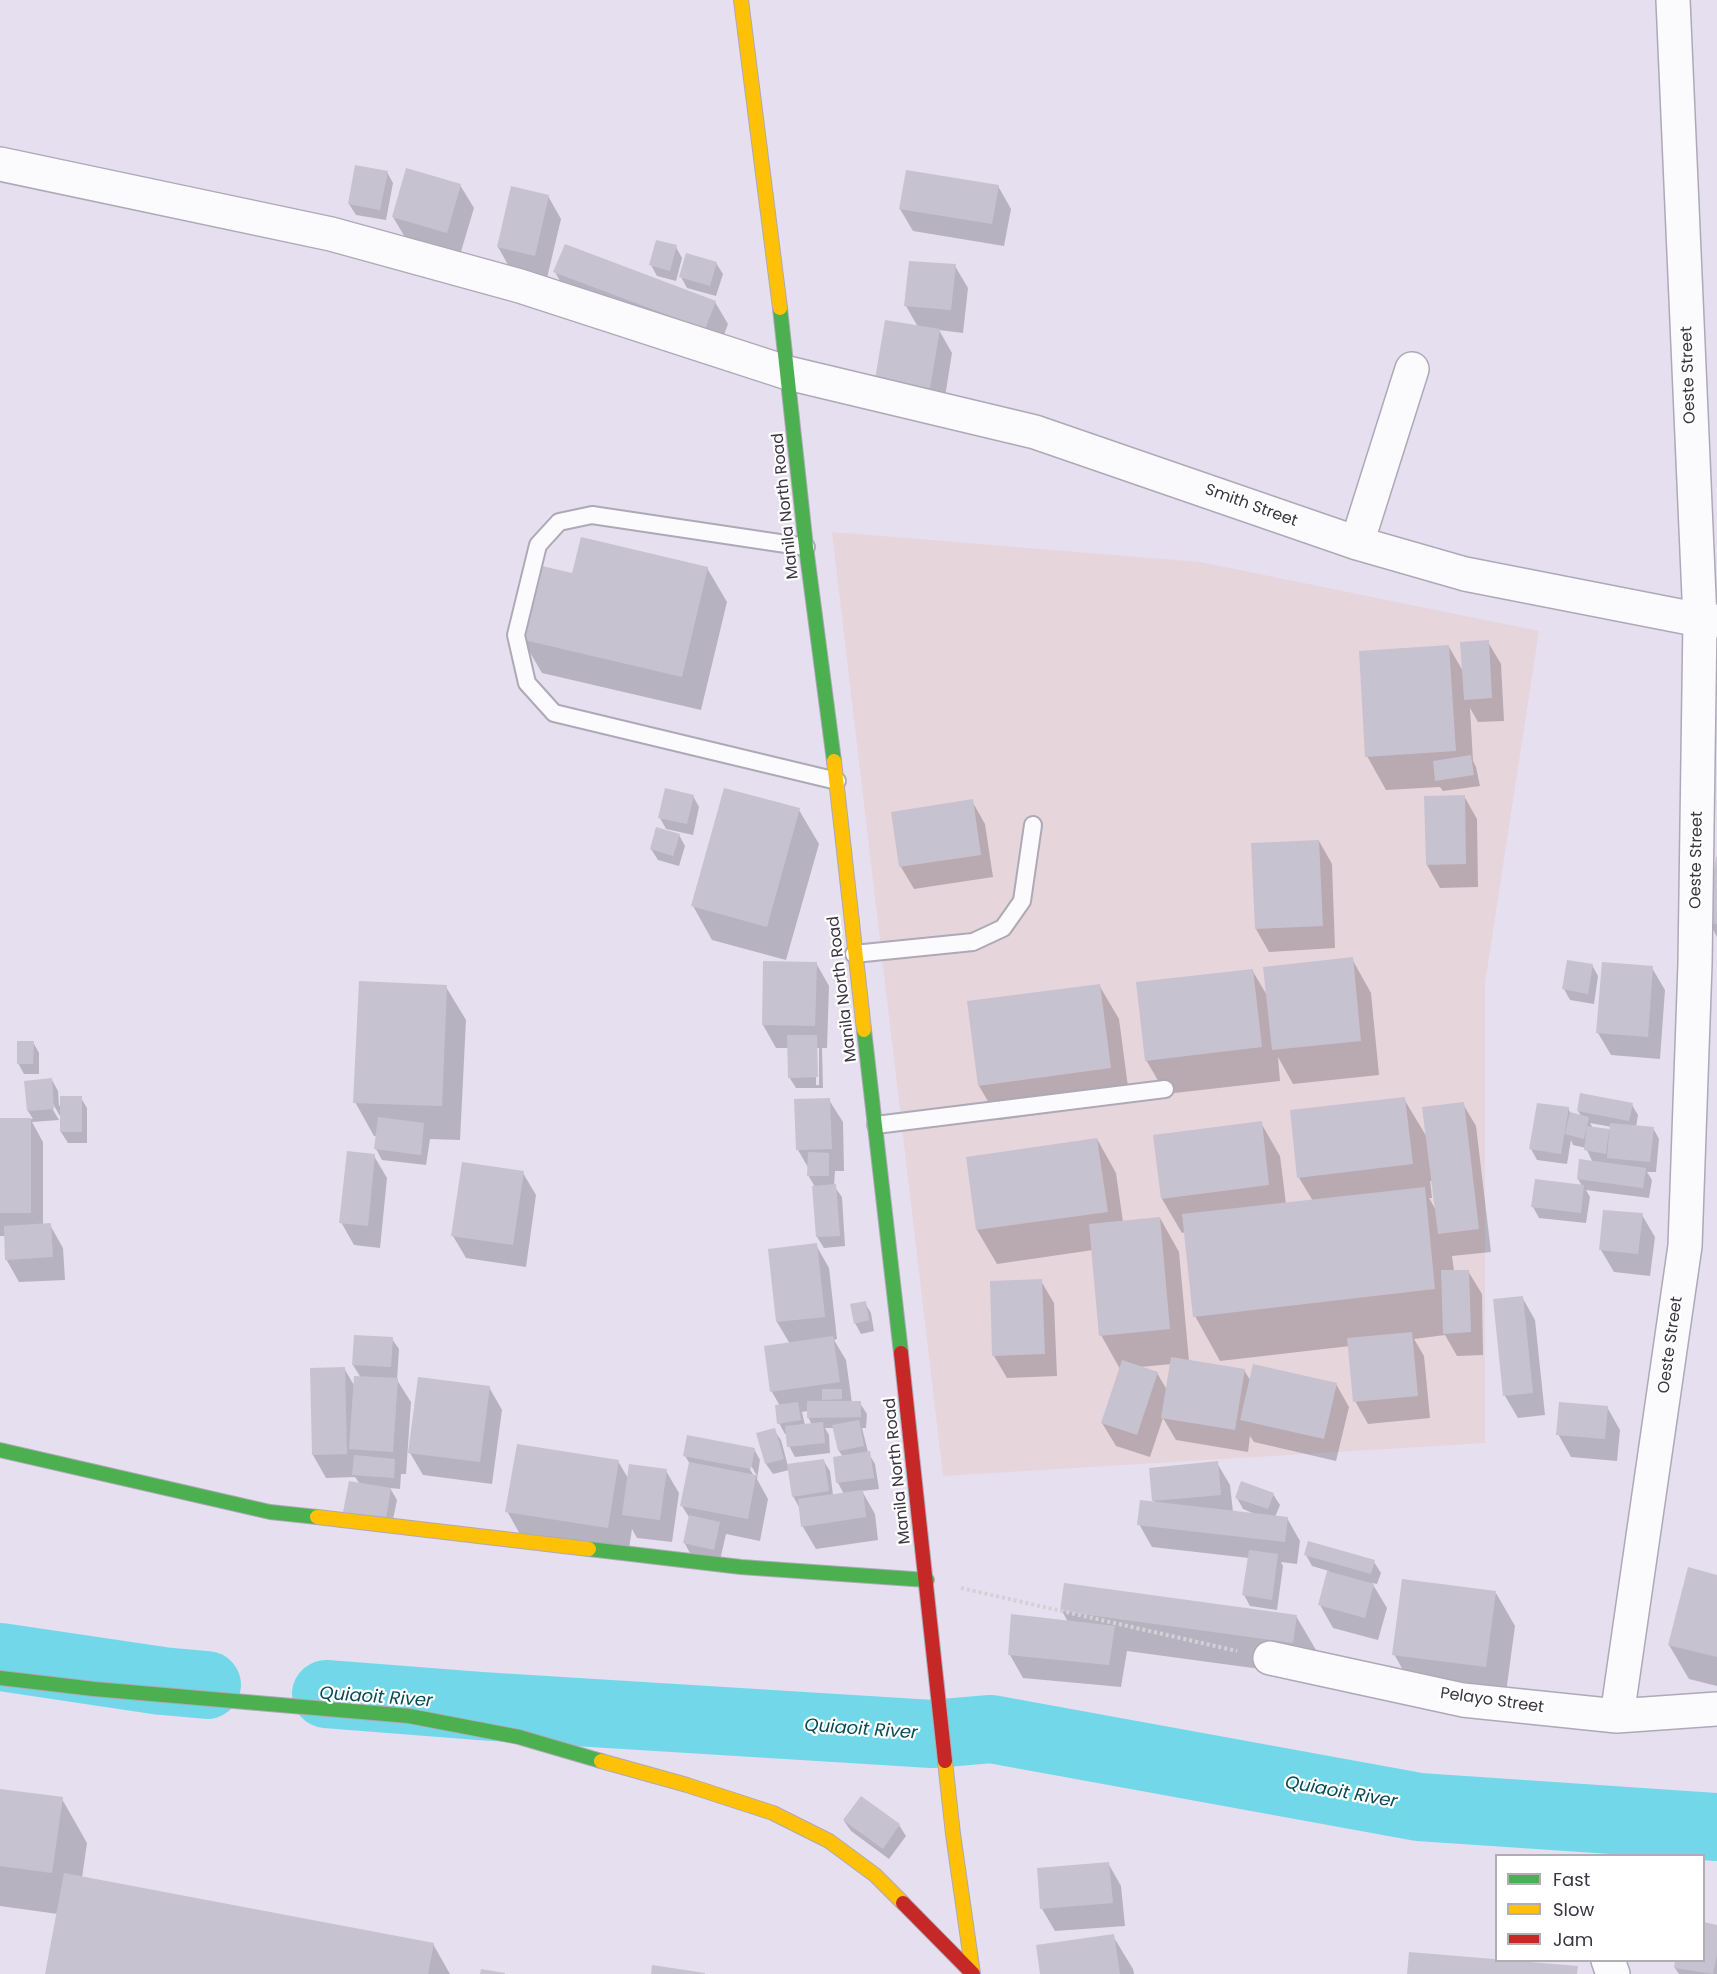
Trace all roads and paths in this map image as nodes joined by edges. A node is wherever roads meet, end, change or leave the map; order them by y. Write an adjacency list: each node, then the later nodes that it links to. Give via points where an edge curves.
1 (741, 0): 5 (main road, Manila North Road)
2 (1673, 0): 8 (street, Oeste Street)
3 (0, 164): 5 (street, Smith Street, via 331,234 520,286)
4 (1412, 369): 6 (street)
5 (788, 374): 6 (street, Smith Street, via 1035,432); 7 (main road, Manila North Road)
6 (1357, 543): 8 (street, Smith Street, via 1465,574)
7 (806, 547): 9 (main road, Manila North Road); 9 (lane, via 592,515 559,522 538,545 516,635 527,683 555,713)
8 (1708, 620): 12 (street, Oeste Street)
9 (837, 781): 11 (main road, Manila North Road)
10 (1034, 825): 11 (lane, via 1022,901 1002,928 973,942)
11 (854, 954): 14 (main road, Manila North Road)
12 (1706, 965): 20 (street, Oeste Street, via 1685,1246)
13 (1165, 1089): 14 (lane)
14 (876, 1125): 16 (main road, Manila North Road)
15 (0, 1450): 16 (main road, via 270,1512 741,1567)
16 (927, 1580): 17 (path); 21 (main road, Manila North Road)
17 (1270, 1658): 20 (street, Pelayo Street, via 1463,1700)
18 (0, 1678): 21 (main road, via 409,1716 519,1737 687,1785 773,1813 829,1841 875,1875)
19 (1717, 1709): 20 (street, Pelayo Street)
20 (1617, 1716)
21 (973, 1974)

